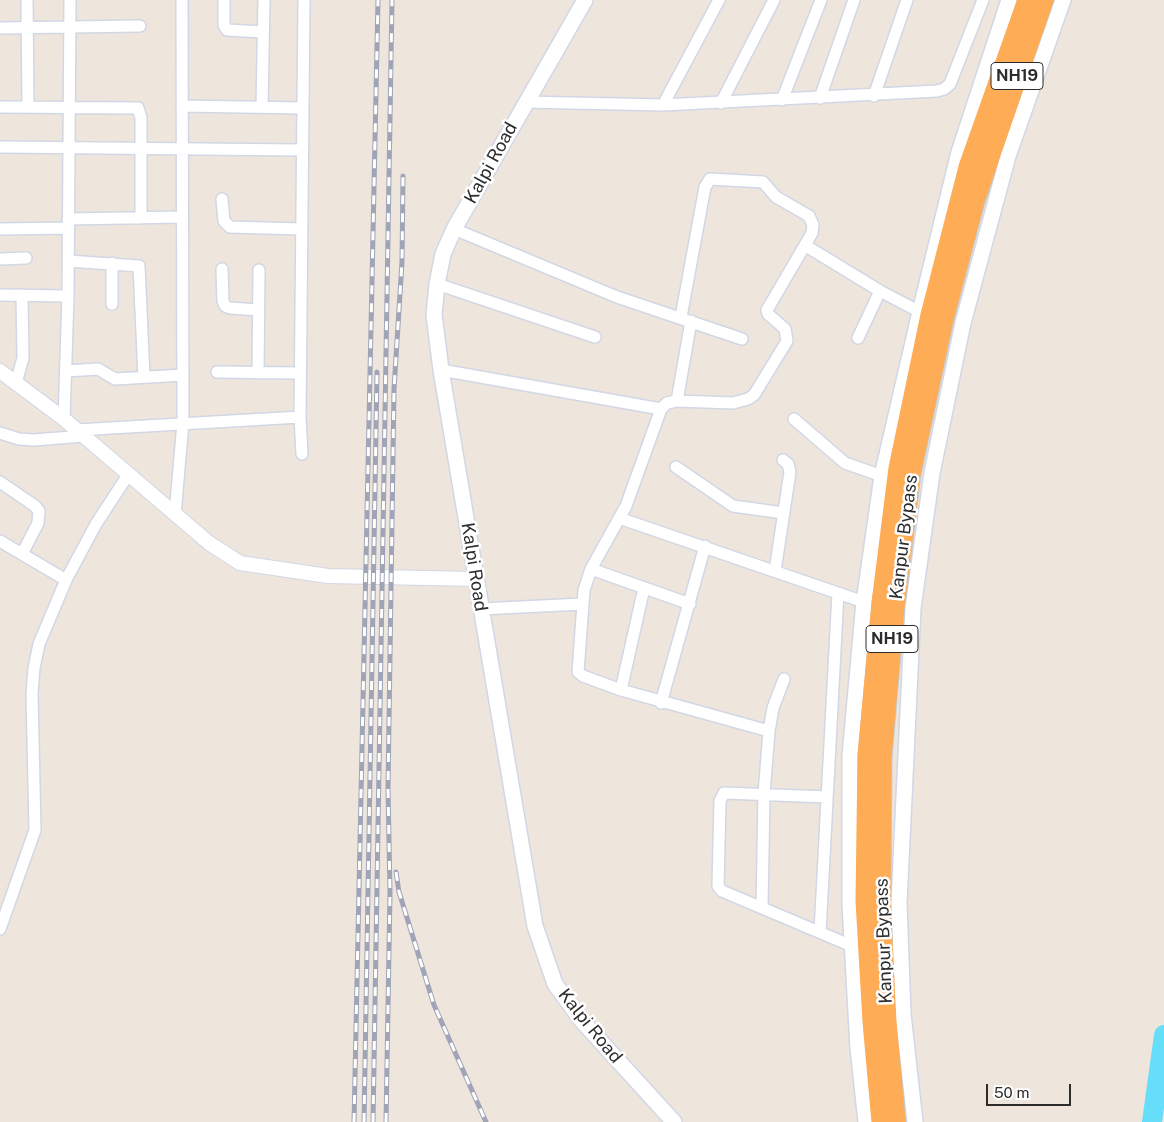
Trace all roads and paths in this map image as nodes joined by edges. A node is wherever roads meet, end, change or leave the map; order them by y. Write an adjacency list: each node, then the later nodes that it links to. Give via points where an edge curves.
1 (27, 0): 20 (street)
2 (70, 0): 18 (street)
3 (182, 0): 30 (street)
4 (224, 0): 22 (street, via 227,30)
5 (264, 0): 22 (street)
6 (304, 0): 34 (street)
7 (585, 0): 26 (main road, Kalpi Road)
8 (719, 0): 28 (street)
9 (774, 0): 27 (street)
10 (821, 0): 25 (street)
11 (854, 0): 24 (street)
12 (907, 0): 23 (street)
13 (984, 0): 23 (street, via 953,78 944,89)
14 (1009, 0): 40 (main road)
15 (1027, 0): 40 (highway, Kanpur Bypass / NH19)
16 (1044, 0): 40 (highway, Kanpur Bypass / NH19)
17 (1063, 0): 40 (main road)
18 (70, 26): 19 (street); 20 (street); 32 (street)
19 (140, 26)
20 (27, 27): 21 (street); 31 (street)
21 (0, 28)
22 (263, 32): 33 (street)
23 (874, 96): 24 (street)
24 (820, 98): 25 (street)
25 (782, 100): 27 (street)
26 (525, 102): 28 (street); 47 (main road, Kalpi Road)
27 (721, 103): 28 (street)
28 (663, 105)
29 (0, 106): 31 (street)
30 (182, 106): 33 (street); 38 (street)
31 (28, 107): 32 (street)
32 (70, 107): 36 (street); 37 (street, via 138,108)
33 (262, 107): 34 (street)
34 (302, 108): 39 (street)
35 (0, 147): 36 (street)
36 (70, 147): 37 (street); 44 (street)
37 (141, 147): 38 (street); 43 (street)
38 (182, 148): 39 (street); 42 (street)
39 (301, 150): 46 (street)
40 (981, 157): 62 (main road); 118 (highway, Kanpur Bypass / NH19, via 930,315 898,468 879,622 867,754 864,901); 119 (highway, Kanpur Bypass / NH19, via 911,474 894,606 882,757 881,902); 120 (main road, via 961,332 932,473 913,608 899,903 903,1014)
41 (222, 198): 46 (street, via 224,221 230,227)
42 (182, 217): 43 (street); 73 (street)
43 (141, 218): 44 (street)
44 (68, 224): 45 (street); 51 (street)
45 (0, 229)
46 (300, 229): 72 (street)
47 (454, 229): 55 (main road, Kalpi Road, via 443,254); 63 (street, via 617,297)
48 (806, 246): 56 (street); 63 (street, via 812,232 812,220 776,197 767,184 710,179 705,187); 76 (street, via 769,306 768,314 786,328 788,336 754,395 748,400 733,403)
49 (26, 258): 50 (street)
50 (0, 259)
51 (68, 261): 52 (street); 59 (street)
52 (112, 263): 60 (street); 74 (street, via 136,264 140,269)
53 (222, 269): 61 (street, via 222,301 225,306)
54 (259, 270): 61 (street)
55 (437, 284): 64 (street); 67 (main road, Kalpi Road, via 434,315)
56 (880, 291): 62 (street); 65 (street)
57 (22, 295): 58 (street); 59 (street); 75 (street, via 23,358)
58 (0, 296)
59 (68, 296): 69 (street)
60 (112, 304)
61 (258, 310): 71 (street)
62 (920, 312): 88 (main road)
63 (686, 319): 66 (street); 76 (street)
64 (595, 337)
65 (858, 338)
66 (742, 339)
67 (441, 370): 77 (street); 98 (main road, Kalpi Road)
68 (0, 371): 75 (street)
69 (66, 371): 74 (street, via 98,370 115,379); 79 (street)
70 (217, 372): 71 (street)
71 (258, 373): 72 (street)
72 (299, 373): 78 (street)
73 (183, 376): 74 (street); 81 (street)
74 (144, 378)
75 (16, 383): 79 (street)
76 (677, 401): 77 (street, via 667,403)
77 (661, 409): 92 (street)
78 (300, 417): 81 (street); 84 (street)
79 (64, 419): 83 (street)
80 (794, 419): 88 (street, via 845,463)
81 (183, 423): 83 (street); 91 (street)
82 (0, 433): 83 (street, via 34,440)
83 (80, 433): 87 (street)
84 (302, 454)
85 (783, 460): 90 (street, via 790,472)
86 (676, 466): 90 (street, via 733,506)
87 (128, 475): 91 (street); 99 (street, via 96,524)
88 (882, 476): 102 (main road)
89 (0, 482): 95 (street, via 39,511 38,523)
90 (784, 513): 97 (street)
91 (175, 514): 98 (street, via 209,543 240,563 328,576)
92 (619, 518): 94 (street); 96 (street)
93 (0, 541): 95 (street)
94 (705, 546): 97 (street); 104 (street)
95 (22, 554): 99 (street)
96 (591, 569): 100 (street); 103 (street)
97 (776, 571): 101 (street)
98 (476, 579): 105 (main road, Kalpi Road)
99 (66, 580): 113 (street, via 39,644 34,668 35,830)
100 (644, 588): 104 (street); 107 (street)
101 (838, 594): 102 (street); 111 (street)
102 (864, 602): 115 (main road, via 850,756)
103 (582, 604): 105 (street); 107 (street, via 578,672)
104 (690, 604): 108 (street)
105 (481, 610): 116 (main road, Kalpi Road, via 535,926 555,984 582,1021)
106 (784, 679): 109 (street, via 773,708)
107 (621, 690): 108 (street)
108 (661, 703): 109 (street)
109 (769, 731): 110 (street)
110 (764, 794): 111 (street); 112 (street); 112 (street, via 728,792 720,796 717,880 722,891)
111 (827, 797): 114 (street)
112 (762, 908): 114 (street)
113 (0, 929)
114 (820, 932): 115 (street)
115 (852, 946): 117 (main road)
116 (674, 1122)
117 (866, 1122)
118 (881, 1122)
119 (896, 1122)
120 (915, 1122)

